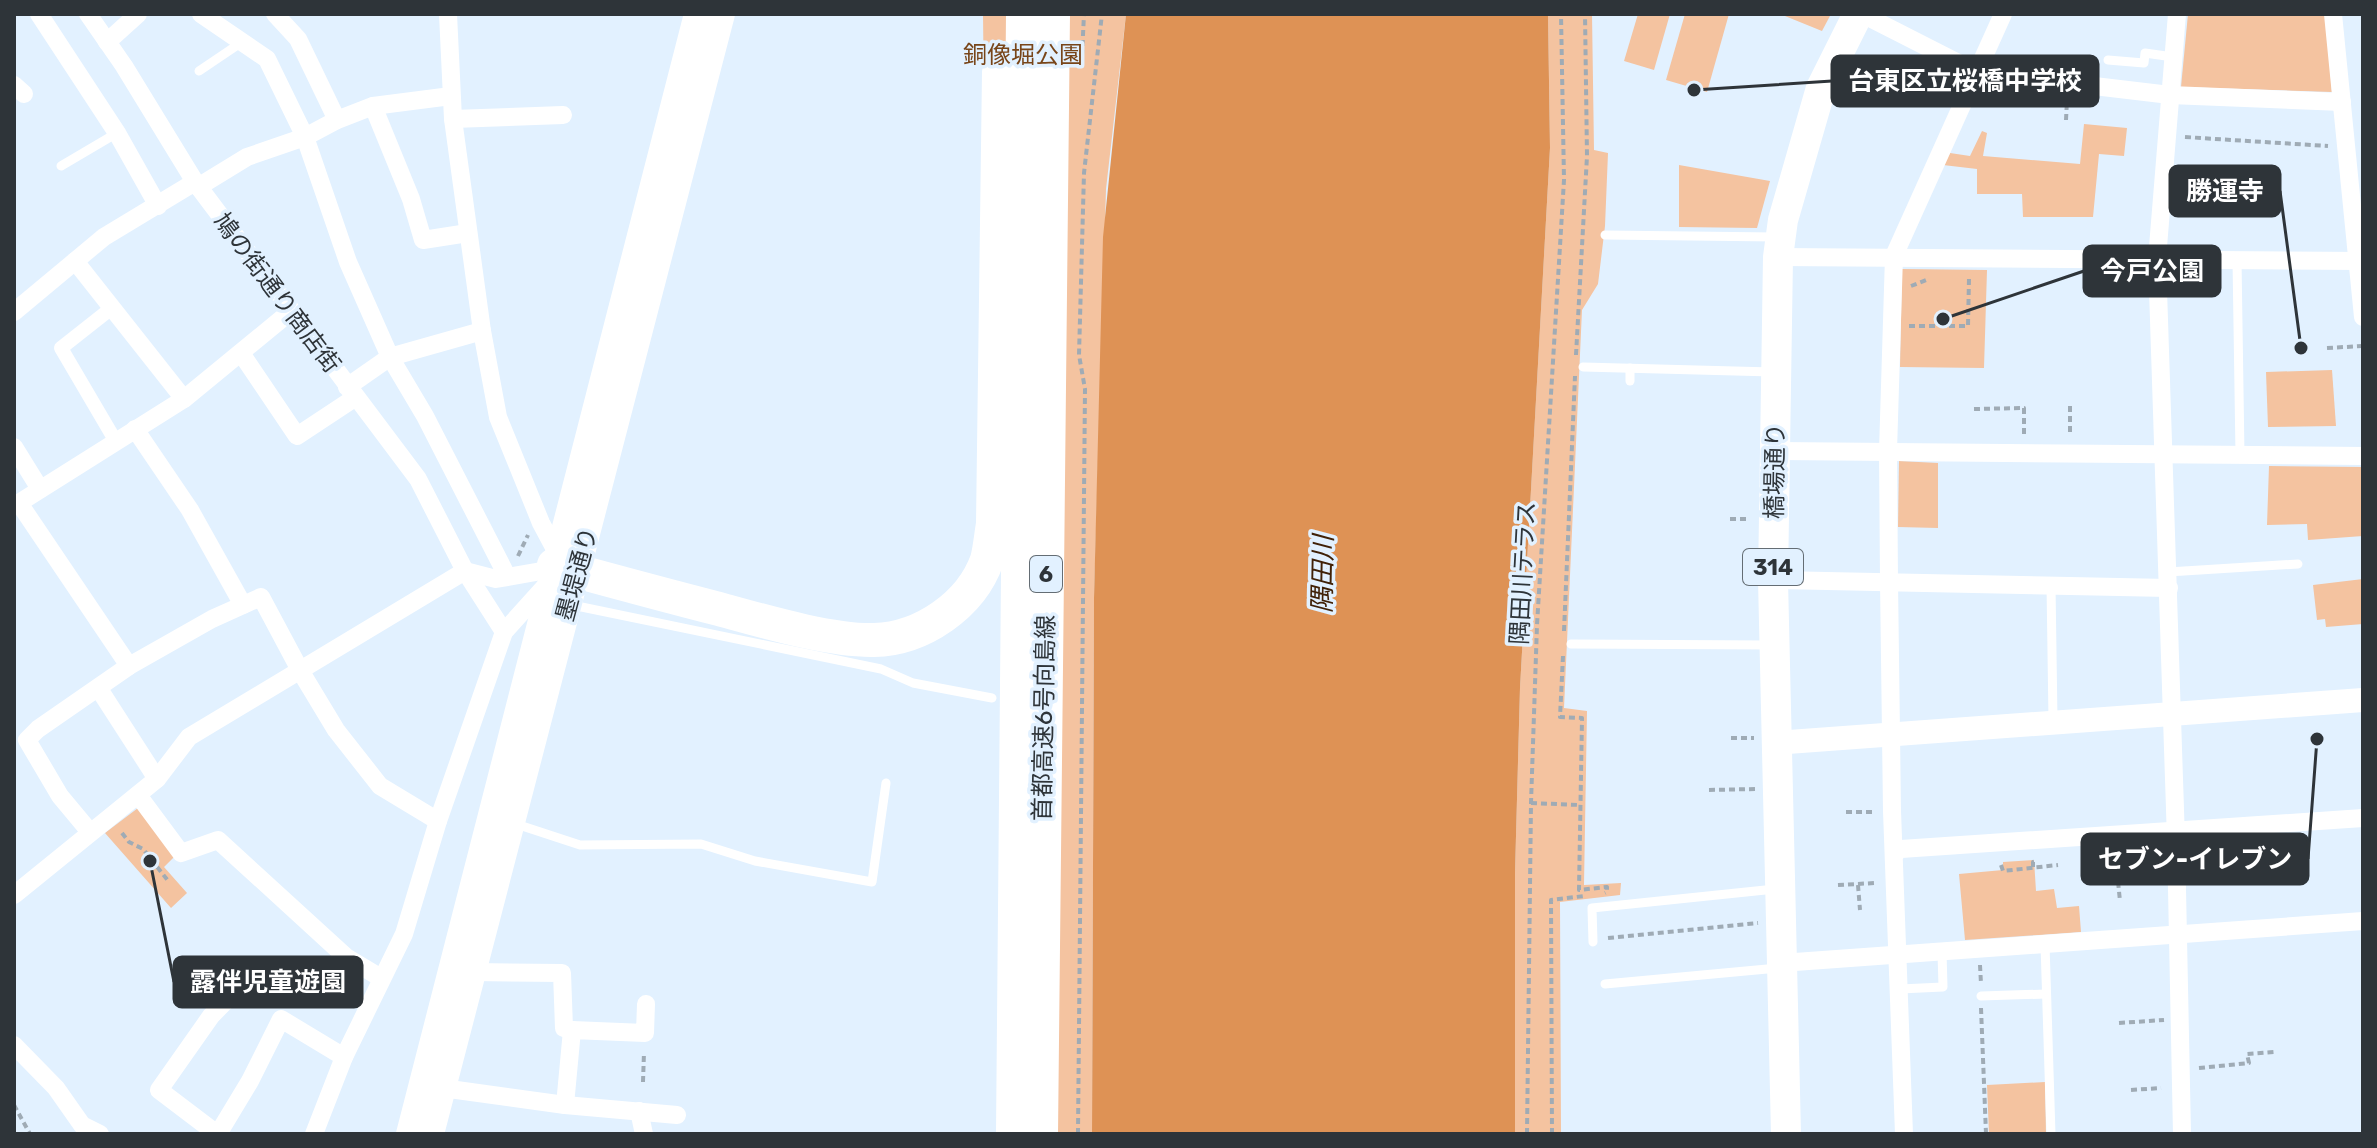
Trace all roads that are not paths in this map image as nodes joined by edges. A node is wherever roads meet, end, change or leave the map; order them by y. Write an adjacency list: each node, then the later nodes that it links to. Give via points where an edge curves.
1 (39, 14): 30 (street)
2 (88, 14): 17 (street, 鳩の街通り商店街)
3 (138, 14): 17 (street)
4 (201, 14): 18 (street)
5 (275, 14): 29 (street, via 298,39)
6 (448, 14): 24 (street)
7 (697, 14): 67 (main road, 墨堤通り)
8 (722, 14): 67 (main road, 墨堤通り)
9 (1001, 14): 67 (highway, via 993,524 987,560 957,606 931,625 875,640 769,622)
10 (1023, 14): 131 (highway, 首都高速6号向島線 / 6)
11 (1053, 14): 79 (highway, 首都高速6号向島線 / 6)
12 (1069, 14): 79 (highway, via 1068,201)
13 (1860, 14): 22 (street); 37 (main road, 橋場通り / 314, via 1821,88)
14 (2003, 14): 22 (street)
15 (2177, 14): 19 (street)
16 (2333, 14): 25 (street)
17 (107, 42): 33 (street, 鳩の街通り商店街)
18 (242, 42): 21 (lane); 31 (street, via 267,59)
19 (2173, 57): 20 (lane, via 2145,53 2144,63); 23 (street)
20 (2108, 60)
21 (199, 71)
22 (1976, 72): 23 (street); 38 (street)
23 (2170, 95): 25 (street); 39 (street)
24 (451, 96): 26 (street); 28 (street)
25 (2342, 102): 42 (street)
26 (373, 106): 29 (street); 35 (street, via 423,240)
27 (563, 115): 28 (street)
28 (453, 119): 35 (street)
29 (337, 120): 31 (street)
30 (117, 133): 32 (lane); 34 (street)
31 (305, 137): 33 (street, via 247,157); 49 (street, via 348,262)
32 (61, 166)
33 (197, 185): 34 (street); 45 (street, 鳩の街通り商店街)
34 (158, 206): 41 (street)
35 (468, 233): 47 (street)
36 (1605, 235): 37 (lane)
37 (1779, 247): 38 (street); 52 (main road, 橋場通り / 314)
38 (1894, 256): 39 (street); 60 (street)
39 (2157, 259): 40 (street); 61 (street)
40 (2237, 260): 42 (street); 62 (lane)
41 (75, 261): 43 (street); 44 (street)
42 (2360, 261): 46 (street)
43 (113, 307): 55 (street); 57 (street, via 61,348)
44 (14, 312)
45 (290, 312): 48 (street); 54 (street, 鳩の街通り商店街)
46 (2363, 317)
47 (482, 331): 49 (street); 67 (street, via 498,417)
48 (241, 353): 54 (street, via 297,436); 55 (street)
49 (390, 357): 54 (street); 69 (street)
50 (1583, 367): 51 (lane)
51 (1630, 368): 52 (lane); 53 (lane)
52 (1776, 372): 59 (main road, 橋場通り / 314)
53 (1630, 381)
54 (352, 392): 68 (street, 鳩の街通り商店街, via 418,479)
55 (184, 399): 56 (street)
56 (135, 429): 57 (street); 75 (street, via 190,510)
57 (115, 440): 64 (street)
58 (14, 447): 64 (street)
59 (1775, 451): 60 (street); 70 (main road, 橋場通り / 314)
60 (1888, 451): 61 (street); 72 (street)
61 (2162, 455): 62 (street); 71 (street)
62 (2240, 455): 63 (street)
63 (2363, 456)
64 (40, 489): 65 (street)
65 (16, 504): 80 (street)
66 (2298, 564): 71 (lane)
67 (561, 567): 69 (street); 74 (main road, 墨堤通り); 76 (street); 128 (main road, 墨堤通り)
68 (465, 571): 69 (street, via 496,579); 76 (street, 鳩の街通り商店街); 81 (street)
69 (507, 576)
70 (1773, 580): 72 (street); 78 (main road, 橋場通り / 314)
71 (2168, 580): 73 (street); 85 (street)
72 (1889, 581): 73 (street); 87 (street)
73 (2051, 585): 86 (lane)
74 (569, 604): 83 (lane, via 881,669 913,683); 94 (main road, 墨堤通り)
75 (243, 605): 80 (street); 81 (street, via 261,597)
76 (504, 632): 93 (street)
77 (1571, 644): 78 (lane)
78 (1774, 645): 88 (main road, 橋場通り / 314)
79 (1045, 662): 117 (highway, 首都高速6号向島線 / 6)
80 (129, 666): 82 (street)
81 (301, 672): 89 (street, via 189,737); 93 (street, via 336,730 380,786)
82 (99, 689): 89 (street); 95 (street, via 27,740 60,796)
83 (992, 698)
84 (2363, 700): 85 (street)
85 (2171, 714): 86 (street); 96 (street)
86 (2053, 724): 87 (street)
87 (1891, 736): 88 (street); 97 (street)
88 (1766, 740): 100 (main road, 橋場通り / 314)
89 (157, 779): 91 (street)
90 (886, 783): 94 (lane, via 872,882 755,861 701,844 580,845)
91 (138, 795): 95 (street); 111 (street, via 181,853 218,840 346,957)
92 (2363, 818): 96 (street)
93 (438, 821): 111 (street, via 404,934)
94 (511, 822): 110 (main road, 墨堤通り)
95 (90, 832): 101 (street)
96 (2176, 832): 97 (street, via 1901,849); 98 (street)
97 (1894, 854): 107 (street)
98 (2176, 854): 99 (lane); 103 (street)
99 (2116, 860)
100 (1779, 888): 104 (lane, via 1592,908); 108 (main road, 橋場通り / 314)
101 (14, 895)
102 (2363, 921): 103 (street)
103 (2178, 935): 105 (street); 137 (street)
104 (1598, 940)
105 (2045, 944): 106 (street); 114 (lane)
106 (1942, 952): 107 (street); 113 (lane, via 1943,987)
107 (1899, 956): 108 (street); 113 (street)
108 (1781, 966): 112 (lane); 134 (main road, 橋場通り / 314)
109 (254, 972): 126 (street, via 211,1016 159,1090)
110 (472, 972): 118 (street, via 562,973 564,1028); 121 (main road, 墨堤通り)
111 (381, 978): 120 (street)
112 (1605, 984)
113 (1900, 989): 135 (street)
114 (2046, 994): 115 (lane); 136 (lane)
115 (1981, 996)
116 (646, 1004): 118 (street, via 645,1033)
117 (1041, 1012): 132 (highway, 首都高速6号向島線 / 6); 133 (highway, via 1052,1061)
118 (572, 1030): 122 (street)
119 (14, 1045): 125 (street, via 56,1088 82,1125)
120 (344, 1057): 126 (street, via 281,1019); 127 (street)
121 (442, 1088): 122 (street); 129 (main road, 墨堤通り)
122 (565, 1105): 123 (street)
123 (639, 1111): 124 (street); 130 (street)
124 (677, 1115)
125 (100, 1134)
126 (218, 1134)
127 (314, 1134)
128 (409, 1134)
129 (431, 1134)
130 (644, 1134)
131 (1013, 1134)
132 (1041, 1134)
133 (1053, 1134)
134 (1786, 1134)
135 (1904, 1134)
136 (2051, 1134)
137 (2182, 1134)

